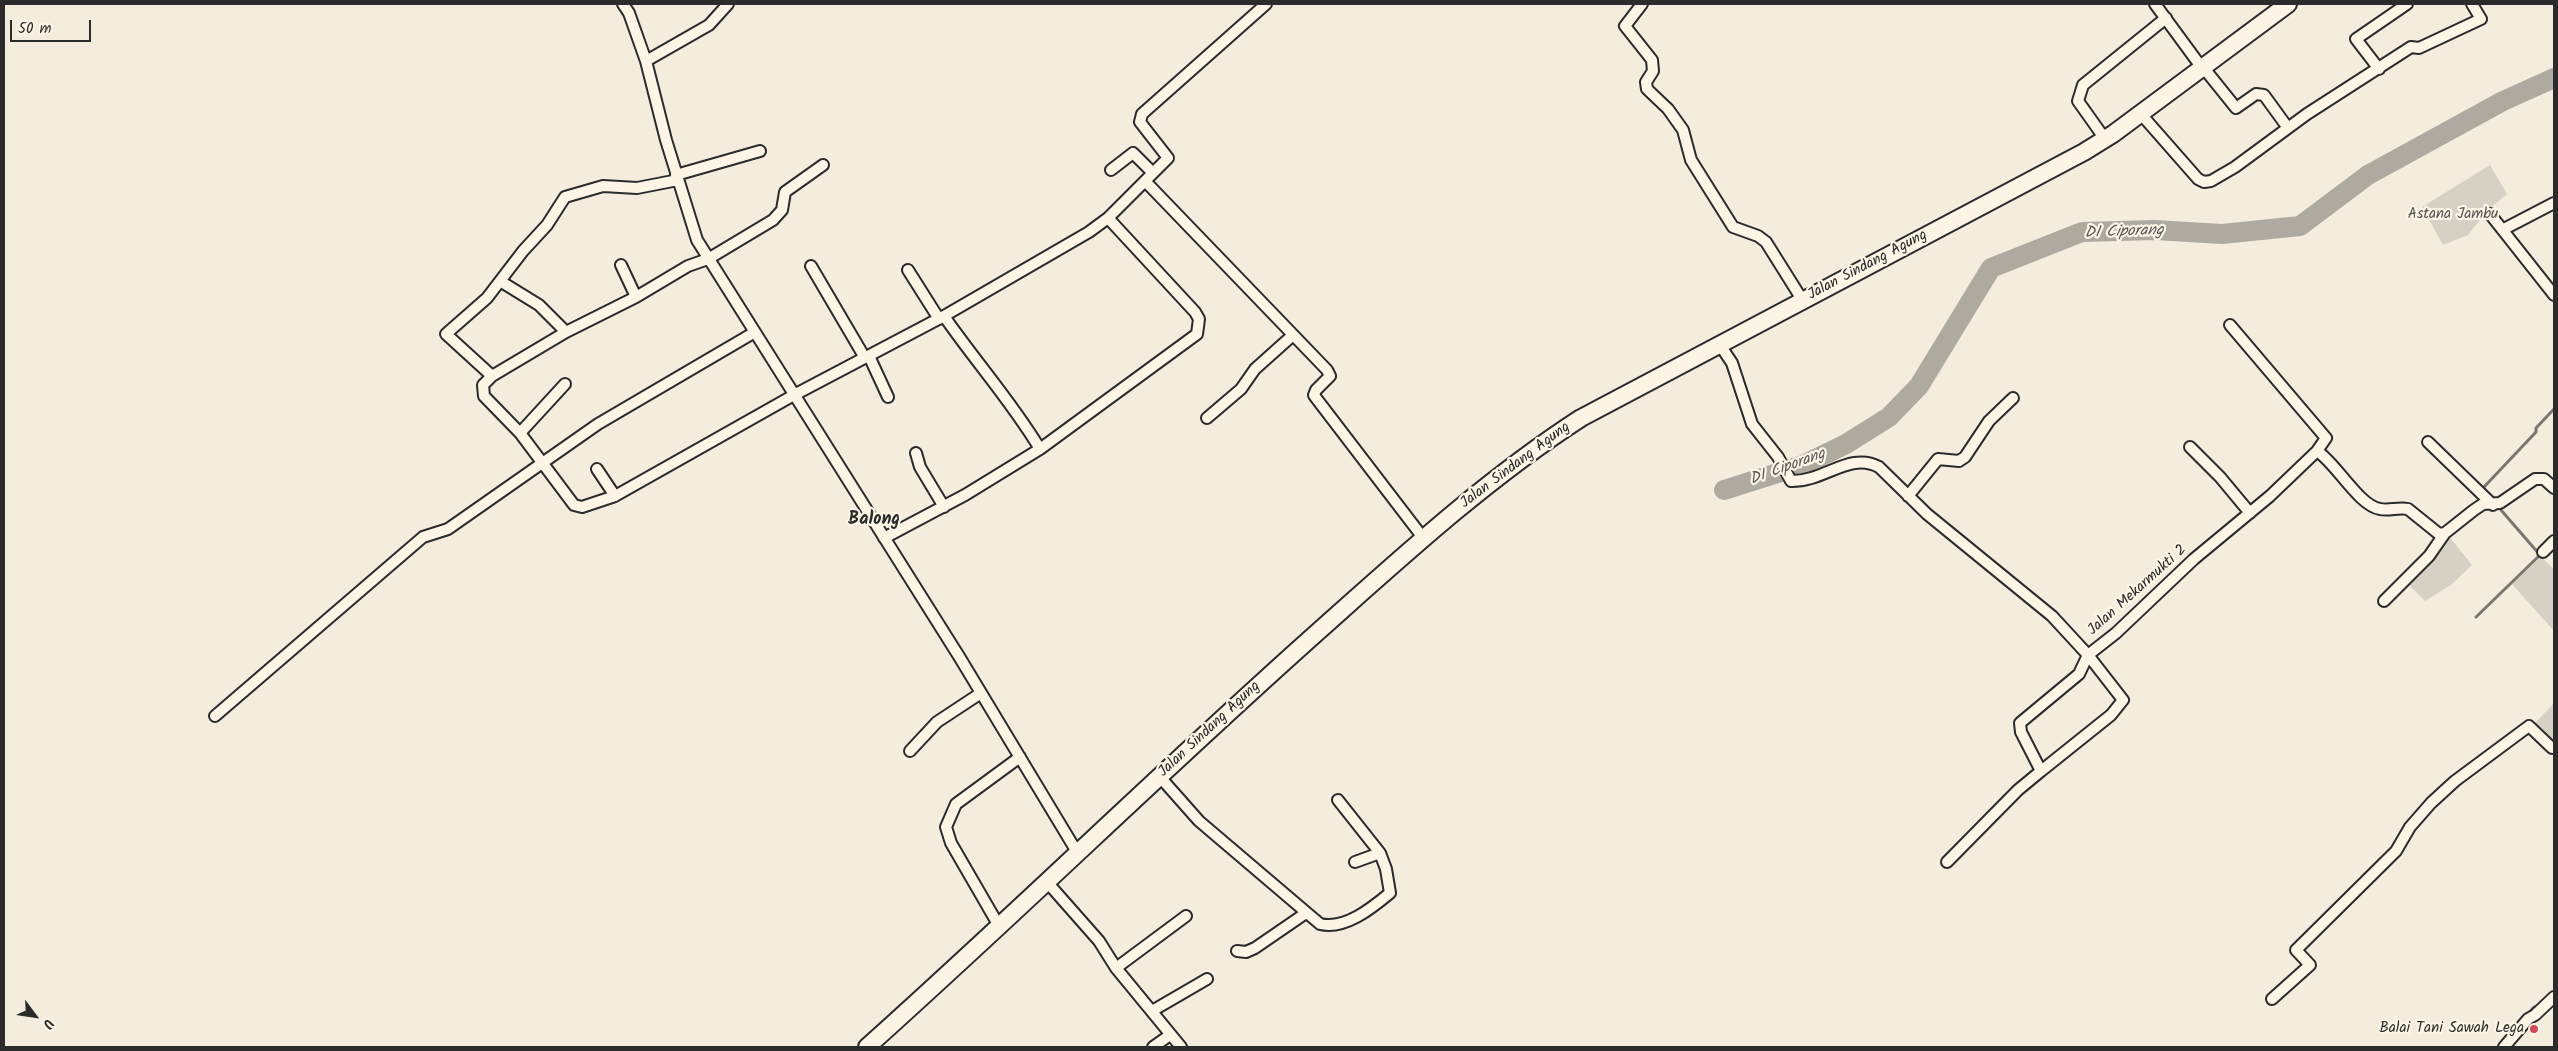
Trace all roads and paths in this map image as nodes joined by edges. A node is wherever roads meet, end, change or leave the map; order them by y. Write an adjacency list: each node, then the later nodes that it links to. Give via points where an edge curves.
1 (623, 4): 10 (street)
2 (728, 4): 10 (street, via 709,25)
3 (1266, 4): 19 (street, via 1142,114 1140,122 1168,156)
4 (1642, 4): 33 (street, via 1625,26 1652,60 1653,71 1646,82 1647,89 1682,130 1691,160 1733,227 1766,242)
5 (2155, 4): 9 (street)
6 (2288, 4): 11 (main road, Jalan Sindang Agung)
7 (2407, 4): 12 (street, via 2356,39)
8 (2472, 4): 12 (street, via 2481,19 2418,48 2412,47)
9 (2166, 18): 11 (street); 15 (street, via 2080,90 2078,101)
10 (646, 61): 20 (street)
11 (2203, 68): 13 (main road, Jalan Sindang Agung); 14 (street, via 2236,108 2256,94 2264,94)
12 (2379, 69): 14 (street)
13 (2140, 113): 14 (street, via 2191,172 2204,182 2235,167); 15 (main road, Jalan Sindang Agung)
14 (2288, 128)
15 (2105, 139): 33 (main road, Jalan Sindang Agung)
16 (760, 151): 20 (street)
17 (824, 165): 26 (street, via 785,192 779,214)
18 (1111, 170): 19 (street, via 1133,152)
19 (1153, 173): 21 (street)
20 (677, 177): 26 (street, via 691,226); 30 (street, via 637,188 603,186 565,197 547,225)
21 (1145, 181): 24 (street); 38 (street)
22 (2554, 203): 25 (street)
23 (2490, 214): 25 (street)
24 (1108, 218): 34 (street, via 1068,246); 50 (street, via 1195,312 1199,327 1192,339)
25 (2504, 229): 31 (street)
26 (708, 259): 32 (street, via 688,266); 37 (street)
27 (621, 265): 32 (street)
28 (811, 266): 40 (street)
29 (908, 270): 34 (street)
30 (500, 281): 36 (street, via 538,305); 41 (street, via 481,305 446,334)
31 (2554, 295)
32 (636, 297): 36 (street)
33 (1803, 301): 39 (main road, Jalan Sindang Agung)
34 (942, 318): 40 (street); 50 (street, via 1022,419)
35 (2230, 325): 51 (street, via 2326,438)
36 (566, 332): 41 (street)
37 (755, 332): 43 (street); 53 (street, via 598,424)
38 (1293, 335): 46 (street, via 1255,370 1244,386); 63 (street, via 1330,373 1314,393 1316,398)
39 (1720, 345): 57 (street, Jalan Mekarmukti 2, via 1732,363 1752,424 1791,480 1809,480 1864,461 1879,467); 63 (main road, Jalan Sindang Agung, via 1562,430)
40 (867, 357): 43 (street); 44 (street)
41 (492, 376): 47 (street, via 483,385 484,396)
42 (564, 384): 47 (street)
43 (794, 395): 56 (street); 62 (street)
44 (888, 397)
45 (2013, 398): 57 (street, via 1990,421 1965,457 1959,461 1938,458)
46 (1207, 418)
47 (520, 433): 53 (street)
48 (2428, 442): 58 (street)
49 (2190, 447): 60 (street)
50 (1040, 449): 59 (street)
51 (2317, 450): 60 (street, Jalan Mekarmukti 2); 61 (street, via 2355,492 2372,505 2379,509 2408,509 2434,532)
52 (916, 452): 59 (street, via 920,467)
53 (542, 462): 56 (street, via 577,507); 69 (street, via 448,529 418,541)
54 (597, 469): 56 (street)
55 (2553, 484): 58 (street, via 2535,479)
56 (615, 496)
57 (1908, 496): 67 (street, Jalan Mekarmukti 2, via 2052,616)
58 (2493, 505): 61 (street, via 2483,504)
59 (944, 507): 62 (street)
60 (2250, 513): 67 (street, Jalan Mekarmukti 2)
61 (2445, 533): 66 (street, via 2411,576)
62 (884, 538): 68 (street)
63 (1424, 539): 74 (main road, Jalan Sindang Agung)
64 (2554, 541): 65 (street)
65 (2543, 552)
66 (2384, 602)
67 (2088, 655): 73 (street, via 2079,674 2020,723 2021,732); 73 (street, via 2123,700 2111,715)
68 (981, 693): 71 (street, via 937,722); 72 (street)
69 (215, 716)
70 (2554, 748): 88 (street, via 2529,726 2431,802 2410,827 2396,851 2296,950 2310,965)
71 (910, 752)
72 (1020, 757): 76 (street); 83 (street, via 962,798 951,811 946,827 951,843)
73 (2041, 771): 79 (street)
74 (1160, 777): 76 (main road, Jalan Sindang Agung); 81 (street, via 1199,821)
75 (1338, 800): 77 (street)
76 (1077, 852): 80 (main road, Jalan Sindang Agung)
77 (1380, 853): 78 (street); 81 (street, via 1390,893 1369,910 1337,925 1320,924)
78 (1355, 862)
79 (1947, 862)
80 (1047, 882): 83 (main road, Jalan Sindang Agung); 85 (street, via 1099,941)
81 (1306, 913): 84 (street, via 1255,948)
82 (1186, 916): 85 (street)
83 (999, 926): 91 (main road, Jalan Sindang Agung)
84 (1237, 951)
85 (1116, 968): 89 (street)
86 (1207, 979): 89 (street)
87 (2554, 997): 94 (street, via 2528,1019)
88 (2272, 999)
89 (1152, 1011): 90 (street)
90 (1170, 1035): 92 (street); 93 (street)
91 (867, 1047)
92 (1153, 1047)
93 (1181, 1047)
94 (2504, 1047)

